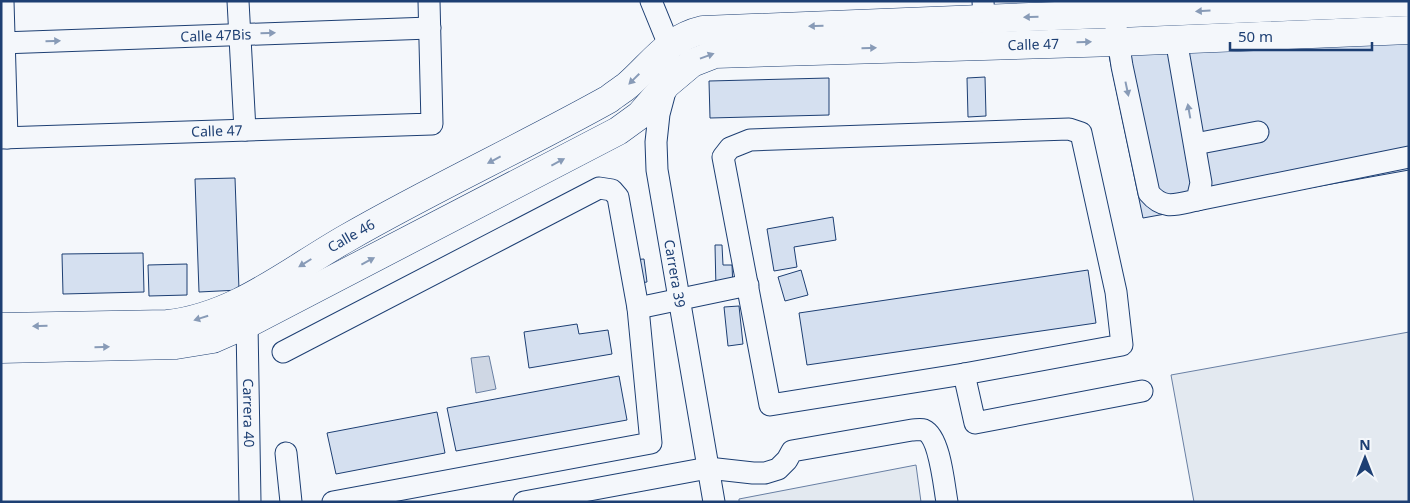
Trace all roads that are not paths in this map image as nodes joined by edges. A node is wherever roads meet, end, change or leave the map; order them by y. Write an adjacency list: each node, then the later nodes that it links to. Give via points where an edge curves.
1 (3, 1): 14 (street)
2 (238, 1): 11 (street)
3 (429, 1): 9 (street)
4 (651, 1): 15 (street)
5 (1409, 2): 6 (main road, Calle 47)
6 (1324, 3): 8 (main road, Calle 47, one-way to 8)
7 (983, 10): 8 (main road, Calle 47, one-way to 7); 15 (main road, Calle 47, one-way to 15, via 703,30)
8 (1114, 15): 13 (street)
9 (430, 28): 11 (street, Calle 47Bis, one-way to 9); 17 (street, Calle 47, via 432,124)
10 (1409, 30): 12 (main road, Calle 47)
11 (240, 34): 14 (street, Calle 47Bis, one-way to 11); 17 (street)
12 (1176, 39): 13 (main road, Calle 47); 20 (street, one-way to 12)
13 (1117, 42): 16 (main road, Calle 47, one-way to 13, via 692,63 726,52); 22 (street, one-way to 22, via 1149,193 1156,202 1170,205)
14 (3, 43): 19 (street)
15 (669, 45): 16 (street, Carrera 39); 27 (main road, Calle 46, one-way to 27, via 609,99 347,238 247,300 204,317 175,323)
16 (667, 84): 24 (street, Carrera 39, via 659,114 657,170); 26 (main road, one-way to 16, via 618,131 640,115)
17 (245, 130): 19 (street, Calle 47)
18 (1258, 132): 20 (street)
19 (4, 138)
20 (1194, 144): 22 (street, via 1201,183)
21 (1409, 157): 22 (street)
22 (1197, 200)
23 (748, 285): 24 (street); 30 (street, via 770,405); 30 (street, via 724,158 730,148 750,140 1069,129 1081,134 1116,292 1122,345)
24 (679, 299): 25 (street); 33 (street, Carrera 39)
25 (638, 308): 29 (street, via 618,197 612,190 599,188); 36 (street, via 651,443)
26 (247, 324): 28 (main road, one-way to 26, via 176,345 213,339); 34 (street, Carrera 40)
27 (1, 327)
28 (1, 349)
29 (283, 352)
30 (964, 374): 31 (street, via 975,423)
31 (1142, 391)
32 (286, 453): 35 (street)
33 (708, 468): 37 (street); 38 (street, Carrera 39); 39 (street, via 765,473 778,469 792,451 924,430 932,437 939,455)
34 (250, 502)
35 (291, 502)
36 (333, 502)
37 (524, 502)
38 (714, 502)
39 (947, 502)

